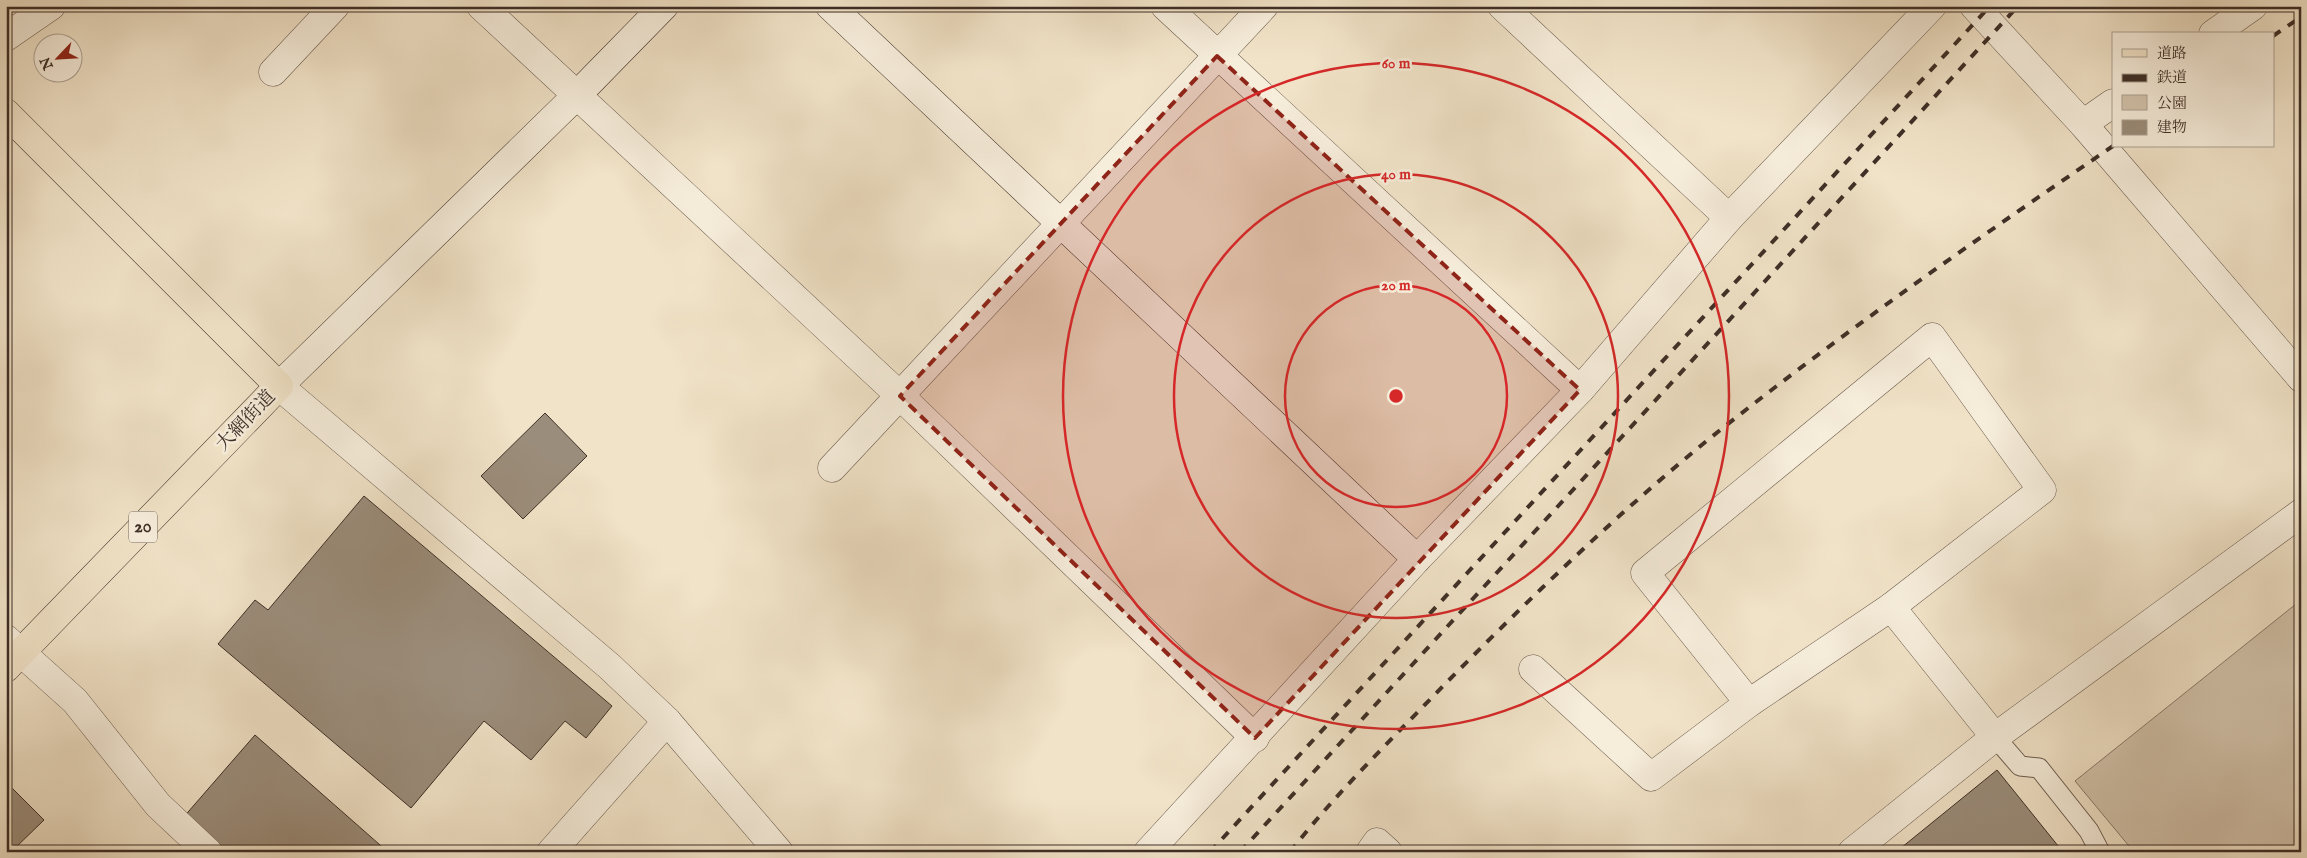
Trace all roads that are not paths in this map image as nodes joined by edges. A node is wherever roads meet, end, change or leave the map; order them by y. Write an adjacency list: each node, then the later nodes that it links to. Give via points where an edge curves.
1 (52, 6): 13 (street)
2 (336, 6): 15 (street)
3 (481, 6): 16 (street)
4 (664, 6): 16 (street)
5 (830, 6): 21 (street)
6 (1165, 6): 14 (street)
7 (1264, 6): 14 (street)
8 (1502, 6): 20 (street)
9 (1932, 6): 20 (street)
10 (1974, 6): 19 (street)
11 (2253, 6): 12 (street)
12 (2216, 32)
13 (6, 37)
14 (1217, 56): 21 (street); 24 (street)
15 (273, 72)
16 (576, 96): 23 (street); 25 (street)
17 (2112, 104): 19 (street)
18 (6, 113): 23 (main road, 大網街道)
19 (2083, 124): 22 (street)
20 (1729, 218): 24 (street)
21 (1061, 224): 25 (street); 28 (street)
22 (2301, 378)
23 (279, 386): 30 (main road, 大網街道 / 20); 33 (street, via 609,666)
24 (1580, 390): 28 (street)
25 (900, 396): 26 (street); 35 (street)
26 (832, 468)
27 (2301, 513): 34 (street)
28 (1418, 559): 35 (street)
29 (1891, 607): 32 (street); 32 (street, via 2042,490 1932,337 1645,573); 34 (street)
30 (11, 653): 36 (street, via 75,701 158,805)
31 (1533, 669): 32 (street, via 1651,777)
32 (1749, 703)
33 (668, 721): 37 (street); 38 (street)
34 (1995, 737): 42 (street); 43 (lane, via 2020,766 2039,768 2089,831)
35 (1255, 738): 39 (street)
36 (208, 852)
37 (551, 852)
38 (779, 852)
39 (1148, 852)
40 (1370, 852): 41 (street, via 1377,842)
41 (1388, 852)
42 (1852, 852)
43 (2100, 852)

